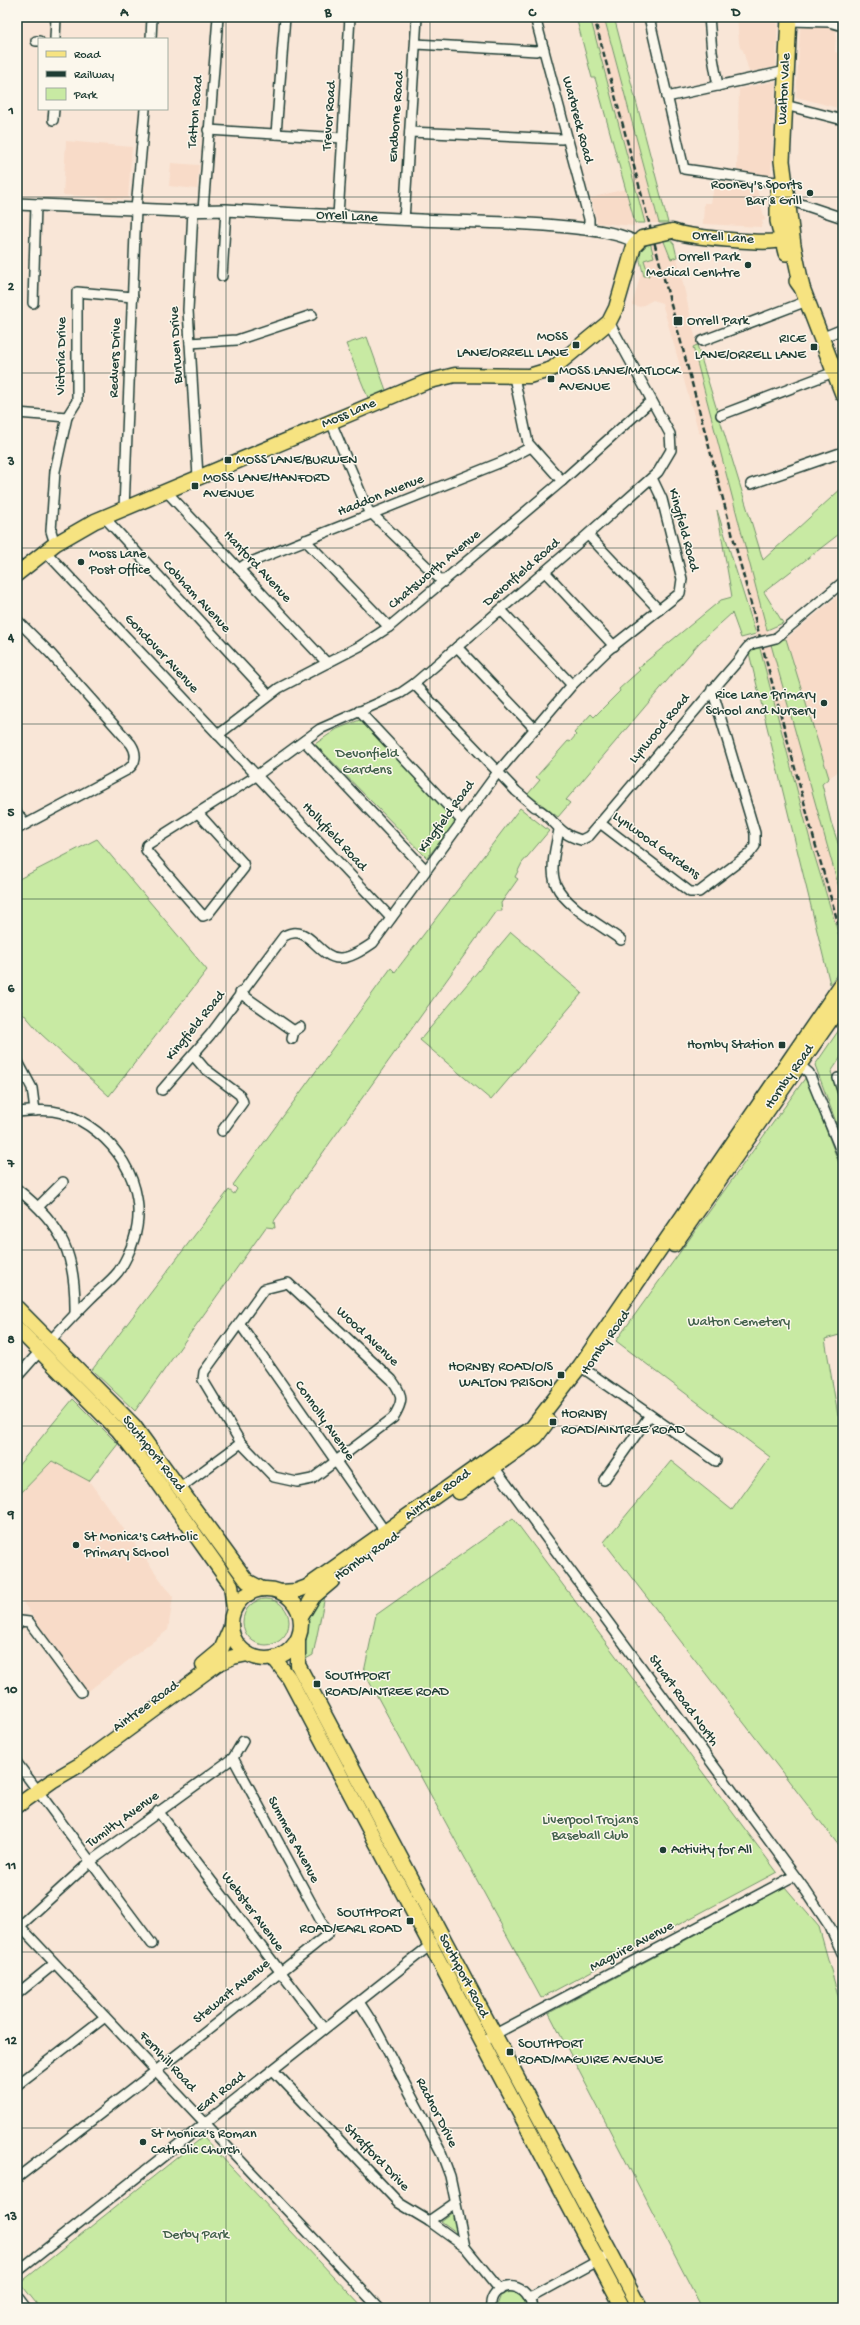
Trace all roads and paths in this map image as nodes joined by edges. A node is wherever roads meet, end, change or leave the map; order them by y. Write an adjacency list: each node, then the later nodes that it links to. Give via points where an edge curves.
1 (56, 17): 12 (street)
2 (152, 17): 13 (street)
3 (218, 17): 24 (street, Tatton Road)
4 (284, 17): 26 (street)
5 (350, 17): 27 (street, Trevor Road)
6 (417, 17): 14 (street, Endborne Road)
7 (535, 17): 15 (street, Warbreck Road)
8 (649, 17): 18 (street)
9 (709, 17): 17 (street)
10 (789, 19): 11 (street, via 830,22); 16 (highway, Walton Vale)
11 (843, 26)
12 (55, 38)
13 (151, 38)
14 (416, 44): 15 (street); 25 (street, Endborne Road)
15 (544, 49): 28 (street, Warbreck Road)
16 (786, 71): 17 (street); 19 (highway, Walton Vale)
17 (718, 86): 18 (street)
18 (667, 97): 29 (street, via 684,169)
19 (785, 105): 23 (street); 29 (highway, Walton Vale, via 782,161)
20 (54, 110): 22 (street)
21 (144, 110): 32 (street, Redvers Drive)
22 (53, 120)
23 (843, 120)
24 (208, 130): 26 (street); 33 (street, Tatton Road)
25 (410, 132): 28 (street); 37 (street, Endborne Road)
26 (276, 134): 27 (street)
27 (343, 138): 35 (street, Trevor Road)
28 (567, 138): 38 (street, Warbreck Road, via 589,219)
29 (784, 187): 36 (street, via 795,202); 39 (highway, Walton Vale)
30 (17, 204): 31 (street, Orrell Lane)
31 (36, 205): 32 (street, Orrell Lane); 44 (street)
32 (136, 209): 33 (street, Orrell Lane); 43 (street, Redvers Drive)
33 (198, 210): 34 (street, Orrell Lane); 50 (street, Burwen Drive, via 188,310)
34 (226, 210): 35 (street, Orrell Lane); 41 (street)
35 (338, 216): 37 (street, Orrell Lane)
36 (843, 218)
37 (404, 220): 38 (street, Orrell Lane)
38 (589, 230): 40 (street, Orrell Lane, via 618,234)
39 (784, 240): 40 (main road, Orrell Lane, bridge, via 710,238 672,231); 42 (highway, Walton Vale)
40 (639, 241): 46 (main road, Moss Lane, via 632,252 616,308)
41 (222, 276)
42 (805, 294): 48 (highway, Walton Vale); 49 (street)
43 (133, 297): 57 (street, Victoria Drive, via 77,292 77,401); 66 (street, Redvers Drive)
44 (33, 303)
45 (312, 314): 50 (street, via 237,340)
46 (609, 322): 52 (main road, Moss Lane, via 552,369 538,375); 54 (street, Devonfield Road)
47 (843, 329): 48 (street)
48 (821, 338): 51 (highway, Walton Vale)
49 (702, 341)
50 (190, 343): 61 (street, Burwen Drive)
51 (834, 372): 53 (highway, Walton Vale); 56 (street)
52 (514, 377): 58 (main road, Moss Lane, via 466,374 442,377); 59 (street, via 525,433)
53 (843, 394)
54 (651, 401): 62 (street, Devonfield Road, via 667,426 672,446 668,459); 63 (street, Chatsworth Avenue)
55 (17, 413): 57 (street)
56 (721, 415)
57 (67, 417): 71 (street, Victoria Drive, via 55,471)
58 (331, 422): 61 (main road, Moss Lane); 67 (street, via 363,502)
59 (532, 447): 63 (street); 67 (street, Haddon Avenue, via 504,462)
60 (843, 452): 64 (street)
61 (198, 477): 65 (main road, Moss Lane)
62 (652, 478): 69 (street, Devonfield Road); 78 (street, Kingfield Road, via 662,499 683,583 680,593)
63 (562, 481): 75 (street, Chatsworth Avenue)
64 (751, 484)
65 (166, 491): 66 (main road, Moss Lane); 72 (street, Hanford Avenue)
66 (124, 509): 68 (main road, Moss Lane)
67 (372, 514): 70 (street, Haddon Avenue); 75 (street)
68 (104, 517): 71 (main road, Moss Lane); 87 (street, Cobham Avenue)
69 (588, 535): 73 (street, Devonfield Road); 78 (street)
70 (305, 540): 72 (street, Haddon Avenue, via 246,564); 80 (street)
71 (50, 548): 74 (main road, Moss Lane); 90 (street, Gondover Avenue)
72 (240, 569): 83 (street, Hanford Avenue)
73 (545, 572): 77 (street, Devonfield Road); 81 (street)
74 (17, 574)
75 (443, 582): 80 (street, Chatsworth Avenue)
76 (843, 582): 86 (street, Lynwood Road, bridge, via 776,638 748,646)
77 (501, 610): 82 (street, Devonfield Road); 85 (street)
78 (659, 610): 81 (street, Kingfield Road)
79 (17, 620): 98 (street, via 131,744 135,757 134,764 127,770)
80 (389, 627): 83 (street, Chatsworth Avenue)
81 (614, 646): 85 (street, Kingfield Road)
82 (457, 647): 84 (street, Devonfield Road); 89 (street)
83 (327, 663): 87 (street, Chatsworth Avenue)
84 (414, 684): 88 (street, Devonfield Road, via 401,693); 92 (street, Lynwood Road)
85 (572, 685): 89 (street, Kingfield Road)
86 (712, 689): 97 (street, Lynwood Road); 97 (street, Lynwood Gardens, via 755,833 755,846 749,854 699,892 690,892)
87 (269, 695): 90 (street, Chatsworth Avenue)
88 (359, 711): 91 (street, Devonfield Road, via 326,726); 96 (street)
89 (535, 729): 92 (street, Kingfield Road)
90 (218, 735): 93 (street, Gondover Avenue)
91 (304, 741): 93 (street, Devonfield Road); 101 (street)
92 (498, 772): 96 (street, Kingfield Road); 99 (street, Lynwood Road, via 523,798)
93 (256, 776): 95 (street, Devonfield Road); 102 (street, Hollyfield Road)
94 (17, 813): 98 (street)
95 (198, 813): 95 (street, Devonfield Road, via 243,863 244,868 208,914 203,916 146,850 147,845)
96 (462, 821): 101 (street, Kingfield Road)
97 (600, 823): 99 (street, Lynwood Road, via 589,836 581,840)
98 (26, 824): 100 (street)
99 (557, 826): 103 (street, via 555,884 565,899)
100 (17, 829)
101 (426, 870): 102 (street, Kingfield Road)
102 (391, 918): 105 (street, Kingfield Road, via 373,942 343,958 331,956 301,933 287,934)
103 (621, 940)
104 (843, 982): 110 (main road, Hornby Road)
105 (240, 993): 107 (street); 108 (street, Kingfield Road)
106 (843, 1002): 110 (main road, Hornby Road)
107 (295, 1032)
108 (193, 1055): 112 (street, Kingfield Road); 116 (street, via 214,1076 240,1095 243,1102)
109 (17, 1060): 114 (street, via 32,1088)
110 (795, 1061): 117 (street, via 808,1070 812,1077); 127 (main road, Hornby Road)
111 (838, 1078): 113 (street)
112 (162, 1090)
113 (843, 1093)
114 (35, 1110): 115 (street); 122 (street, via 56,1112 78,1119 104,1136 122,1156 133,1185 138,1215 134,1239 119,1271)
115 (17, 1112)
116 (222, 1131)
117 (843, 1156)
118 (63, 1182): 120 (street)
119 (17, 1188): 120 (street)
120 (38, 1207): 122 (street, via 64,1240 73,1271)
121 (17, 1308): 125 (main road, Southport Road)
122 (75, 1313): 125 (street)
123 (240, 1324): 131 (street, via 204,1372 203,1380); 132 (street, Connolly Avenue); 132 (street, Wood Avenue, via 264,1290 288,1283 392,1380 400,1391 401,1405 393,1418)
124 (17, 1328): 126 (main road, Southport Road)
125 (50, 1341): 136 (main road, Southport Road, via 134,1426)
126 (40, 1351): 128 (street); 140 (main road, Southport Road, via 118,1430 147,1467 231,1585)
127 (584, 1368): 129 (street); 130 (main road, Hornby Road); 134 (main road, Hornby Road, via 536,1437)
128 (19, 1373)
129 (650, 1415): 133 (street); 135 (street)
130 (532, 1428): 137 (main road, Aintree Road)
131 (241, 1443): 132 (street, via 274,1477 282,1480 297,1482 312,1478); 136 (street)
132 (335, 1461): 137 (street, Connolly Avenue)
133 (716, 1461)
134 (494, 1467): 141 (main road, Hornby Road, via 322,1589 313,1597); 156 (street, Stuart Road North)
135 (604, 1480)
136 (180, 1488): 138 (main road, Southport Road, via 247,1581)
137 (386, 1533): 139 (main road, Aintree Road, via 307,1587)
138 (262, 1589): 139 (main road); 140 (main road, via 244,1597)
139 (281, 1592): 141 (main road, via 294,1602)
140 (234, 1609): 143 (main road)
141 (301, 1617): 144 (main road)
142 (17, 1626): 147 (street, via 21,1621 29,1622)
143 (231, 1627): 145 (main road, via 235,1640); 151 (main road, Aintree Road, via 221,1650 212,1658 77,1756)
144 (298, 1640): 146 (main road, via 287,1653); 159 (main road, Southport Road, via 298,1665)
145 (248, 1654): 146 (main road, via 262,1659); 151 (main road, Aintree Road, via 217,1664 81,1764)
146 (274, 1658): 161 (main road, Southport Road, via 289,1678)
147 (81, 1692)
148 (243, 1741): 149 (street, Tumilty Avenue)
149 (233, 1758): 154 (street, Tumilty Avenue); 158 (street, Summers Avenue)
150 (17, 1763): 152 (street)
151 (52, 1781): 152 (main road, Aintree Road)
152 (38, 1791): 153 (main road, Aintree Road); 155 (street)
153 (17, 1806)
154 (158, 1811): 155 (street, Tumilty Avenue); 164 (street, Webster Avenue)
155 (91, 1861): 157 (street, Tumilty Avenue); 160 (street)
156 (794, 1876): 162 (street, Stuart Road North, via 830,1927); 169 (street, Maguire Avenue)
157 (19, 1925): 163 (street, Fernhill Road)
158 (328, 1934): 164 (street, Stewart Avenue)
159 (443, 1937): 161 (street, Earl Road); 169 (main road, Southport Road)
160 (152, 1944)
161 (431, 1945): 166 (street, Earl Road); 169 (main road, Southport Road)
162 (843, 1955)
163 (54, 1964): 165 (street); 167 (street, Fernhill Road)
164 (280, 1972): 168 (street, Webster Avenue); 170 (street, Stewart Avenue)
165 (17, 1994)
166 (359, 2002): 168 (street, Earl Road); 175 (street, Radnor Drive, via 375,2027 441,2152 450,2176)
167 (106, 2017): 170 (street, Fernhill Road); 172 (street)
168 (324, 2029): 171 (street, Earl Road)
169 (488, 2038): 178 (main road, Southport Road); 179 (main road, Southport Road)
170 (154, 2070): 173 (street, Fernhill Road); 174 (street, Stewart Avenue)
171 (273, 2070): 173 (street, Earl Road); 176 (street, Strafford Drive, via 399,2202)
172 (17, 2085)
173 (205, 2123): 180 (street, Earl Road); 185 (street, Fernhill Road)
174 (17, 2178)
175 (455, 2203): 176 (street); 177 (street, Radnor Drive)
176 (429, 2221): 177 (street, Strafford Drive)
177 (464, 2247): 181 (street, Strafford Drive)
178 (611, 2254): 179 (street); 189 (main road, Southport Road)
179 (598, 2260): 183 (street); 188 (main road, Southport Road)
180 (17, 2272)
181 (500, 2290): 183 (street, via 518,2287); 186 (street, via 492,2298)
182 (17, 2296): 184 (street)
183 (530, 2298): 187 (street)
184 (26, 2308)
185 (379, 2308)
186 (491, 2308)
187 (532, 2308)
188 (623, 2308)
189 (640, 2308)

